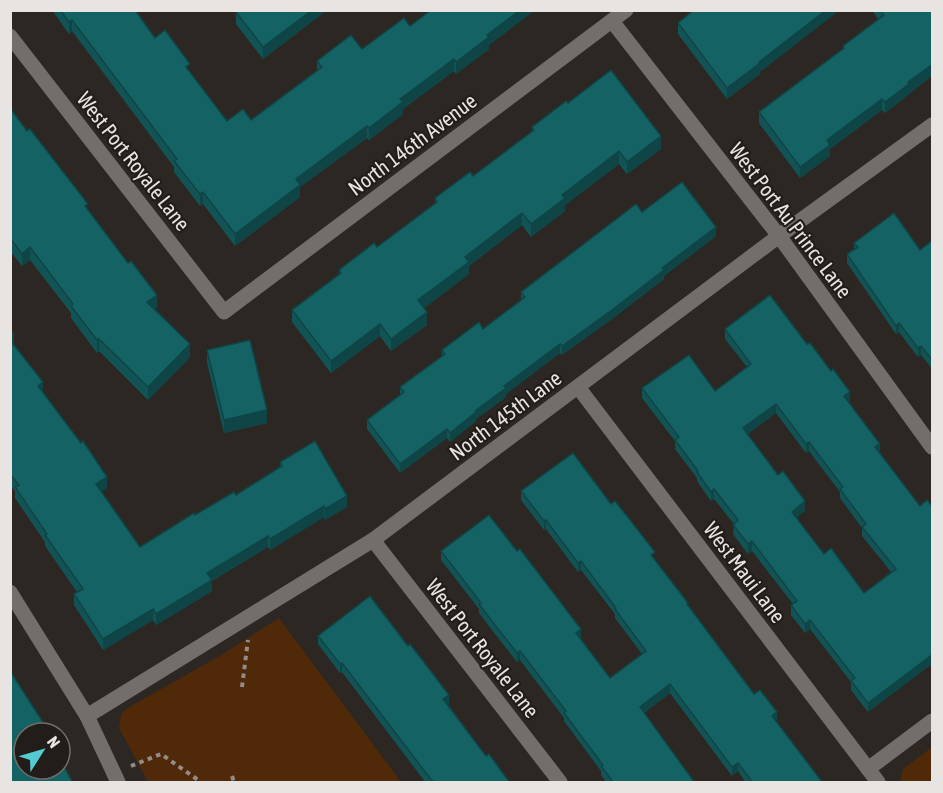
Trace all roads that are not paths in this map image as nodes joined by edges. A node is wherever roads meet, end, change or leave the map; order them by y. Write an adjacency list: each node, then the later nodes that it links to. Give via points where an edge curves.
1 (626, 10): 2 (street, North 146th Avenue)
2 (612, 21): 5 (street, West Port Au Prince Lane); 6 (street, North 146th Avenue)
3 (10, 36): 6 (street, West Port Royale Lane)
4 (933, 125): 5 (street, North 145th Lane)
5 (779, 236): 7 (street, North 145th Lane); 8 (street, West Port Au Prince Lane)
6 (224, 312)
7 (578, 387): 9 (street, North 145th Lane); 13 (street, West Maui Lane)
8 (933, 447)
9 (373, 540): 11 (street, North 145th Lane); 15 (street, West Port Royale Lane)
10 (10, 592): 11 (street)
11 (87, 716): 14 (street)
12 (933, 721): 13 (street)
13 (868, 769): 16 (street, West Maui Lane)
14 (116, 778)
15 (560, 783)
16 (878, 783)

